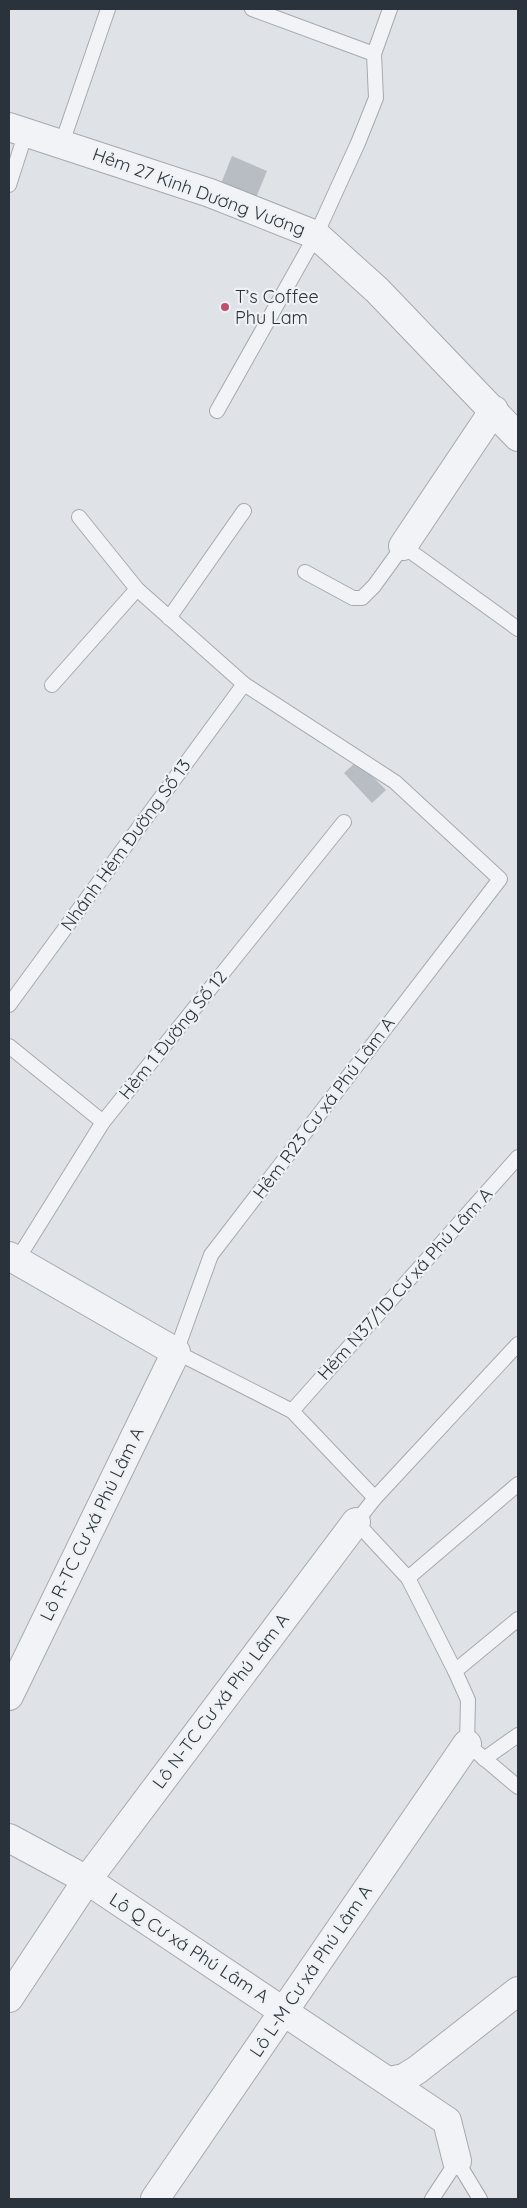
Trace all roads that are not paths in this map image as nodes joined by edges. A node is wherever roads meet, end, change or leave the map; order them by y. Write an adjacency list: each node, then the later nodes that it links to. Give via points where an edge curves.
1 (108, 9): 6 (lane)
2 (252, 9): 4 (lane)
3 (390, 9): 4 (lane)
4 (374, 54): 8 (lane, via 376,98)
5 (17, 130): 6 (street, Hẻm 27 Kinh Dương Vương); 7 (lane)
6 (62, 144): 8 (street, Hẻm 27 Kinh Dương Vương, via 210,193)
7 (9, 185)
8 (316, 234): 9 (street, Hẻm 27 Kinh Dương Vương, via 378,290); 10 (lane)
9 (494, 410): 11 (street, Hẻm 27 Kinh Dương Vương); 14 (street)
10 (218, 411)
11 (518, 436)
12 (244, 511): 17 (lane)
13 (79, 517): 16 (lane)
14 (403, 546): 15 (lane, via 362,598 353,598); 18 (lane)
15 (305, 572)
16 (137, 589): 17 (lane); 20 (lane)
17 (169, 618): 19 (lane)
18 (518, 629)
19 (244, 684): 22 (lane, Nhánh Hẻm Đường Số 13); 28 (lane, Hẻm R23 Cư xá Phú Lâm A, via 395,782 500,879 211,1256)
20 (52, 685)
21 (344, 822): 24 (lane, Hẻm 1 Đường Số 12)
22 (9, 1006)
23 (9, 1046): 24 (lane)
24 (103, 1122): 26 (lane, Hẻm 1 Đường Số 12)
25 (518, 1157): 29 (lane, Hẻm N37/1D Cư xá Phú Lâm A)
26 (13, 1258): 28 (street)
27 (518, 1344): 31 (lane)
28 (176, 1352): 29 (lane); 36 (street, Lô R-TC Cư xá Phú Lâm A)
29 (292, 1411): 31 (lane)
30 (518, 1484): 33 (lane)
31 (375, 1498): 32 (lane)
32 (356, 1522): 33 (lane); 41 (street, Lô N-TC Cư xá Phú Lâm A)
33 (408, 1578): 35 (lane)
34 (518, 1619): 35 (lane)
35 (454, 1671): 38 (lane, via 468,1700)
36 (9, 1696)
37 (518, 1734): 38 (lane)
38 (475, 1752): 39 (lane); 44 (street, Lô L-M Cư xá Phú Lâm A)
39 (518, 1787)
40 (9, 1838): 41 (street, Lô Q Cư xá Phú Lâm A)
41 (87, 1880): 43 (street, Lô N-TC Cư xá Phú Lâm A); 44 (street, Lô Q Cư xá Phú Lâm A)
42 (518, 1991): 45 (street, via 417,2070 404,2078)
43 (9, 1998)
44 (284, 2010): 45 (street, Lô Q Cư xá Phú Lâm A); 47 (street, Lô L-M Cư xá Phú Lâm A)
45 (390, 2081): 46 (street, Lô Q Cư xá Phú Lâm A, via 448,2121)
46 (458, 2161): 48 (lane); 49 (lane)
47 (156, 2199)
48 (432, 2199)
49 (480, 2199)

